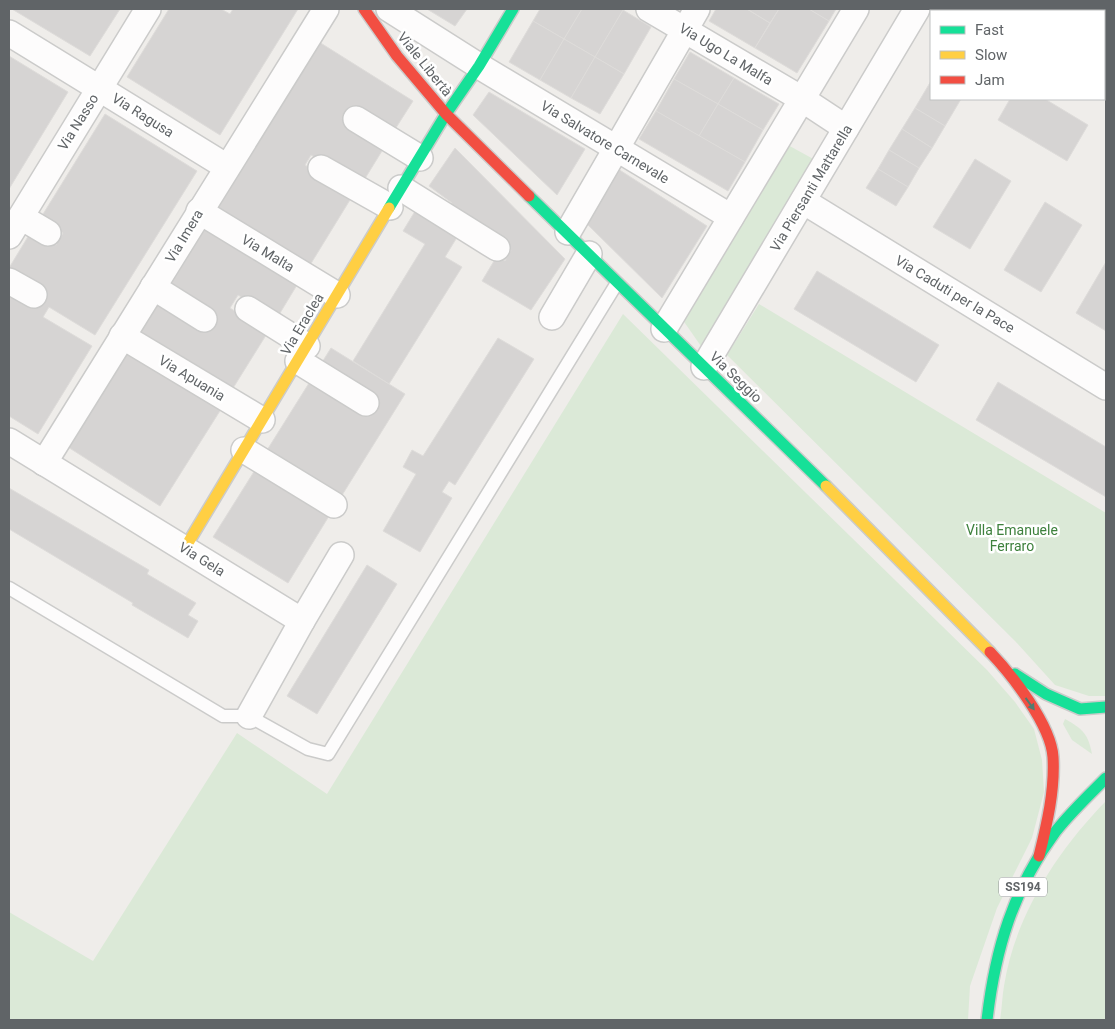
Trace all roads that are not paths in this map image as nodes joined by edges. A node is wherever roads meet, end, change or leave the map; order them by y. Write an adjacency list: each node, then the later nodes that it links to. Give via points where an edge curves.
1 (148, 9): 13 (street, Via Nasso)
2 (326, 9): 20 (street, Via Imera)
3 (364, 9): 15 (street, Viale Libertà, via 397,56)
4 (513, 9): 12 (street, Via Eraclea)
5 (650, 9): 10 (street, Via Ugo La Malfa)
6 (697, 9): 10 (street)
7 (856, 9): 14 (street)
8 (918, 9): 17 (street, Via Piersanti Mattarella)
9 (398, 11): 12 (street, Via Salvatore Carnevale)
10 (685, 30): 14 (street, Via Ugo La Malfa); 18 (street)
11 (9, 33): 13 (street, Via Ragusa)
12 (479, 66): 15 (street, Via Eraclea); 18 (street, Via Salvatore Carnevale)
13 (99, 88): 20 (street, Via Ragusa); 26 (street, Via Nasso)
14 (802, 99): 17 (street, Via Ugo La Malfa); 25 (street)
15 (446, 114): 19 (street, Via Eraclea); 27 (street, Via Seggio)
16 (356, 119): 19 (street)
17 (846, 128): 23 (street, Via Piersanti Mattarella)
18 (616, 149): 25 (street, Via Salvatore Carnevale); 27 (street)
19 (420, 158): 22 (street, Via Eraclea)
20 (227, 167): 24 (street, Via Imera)
21 (321, 168): 22 (street)
22 (396, 198): 29 (street); 35 (street, Via Eraclea)
23 (803, 201): 42 (street, Via Piersanti Mattarella); 43 (street, Via Caduti per la Pace)
24 (199, 211): 33 (street, Via Imera); 35 (street, Via Malta)
25 (731, 217): 39 (street)
26 (15, 226): 28 (street)
27 (568, 232): 30 (street, Via Seggio)
28 (48, 233)
29 (498, 248)
30 (589, 254): 32 (street, Via Seggio); 37 (street)
31 (9, 281): 34 (street)
32 (616, 283): 39 (street, Via Seggio); 56 (lane, via 328,754 308,750)
33 (154, 287): 38 (street); 40 (street, Via Imera)
34 (34, 295)
35 (337, 295): 41 (street, Via Eraclea)
36 (248, 309): 41 (street)
37 (552, 317)
38 (204, 319)
39 (664, 329): 42 (street, Via Seggio)
40 (122, 336): 45 (street, Via Apuania); 48 (street, Via Imera)
41 (302, 353): 44 (street); 45 (street, Via Eraclea)
42 (704, 367): 54 (street, Via Seggio, via 843,502)
43 (1106, 387)
44 (366, 403)
45 (262, 420): 47 (street, Via Eraclea)
46 (9, 441): 48 (street, Via Gela)
47 (244, 450): 49 (street); 50 (street, Via Eraclea)
48 (44, 463): 50 (street, Via Gela)
49 (334, 506)
50 (185, 548): 53 (street, Via Gela)
51 (341, 555): 53 (street)
52 (9, 588): 56 (lane, via 223,716)
53 (302, 621): 56 (street)
54 (1001, 664): 55 (street, via 1046,694 1080,709); 58 (street, one-way to 58, via 1041,719 1053,755 1052,793)
55 (1106, 707)
56 (249, 716)
57 (1106, 778): 58 (street, SS194, via 1065,820)
58 (1038, 860): 59 (street, SS194, via 1014,904 1000,942)
59 (987, 1020)

